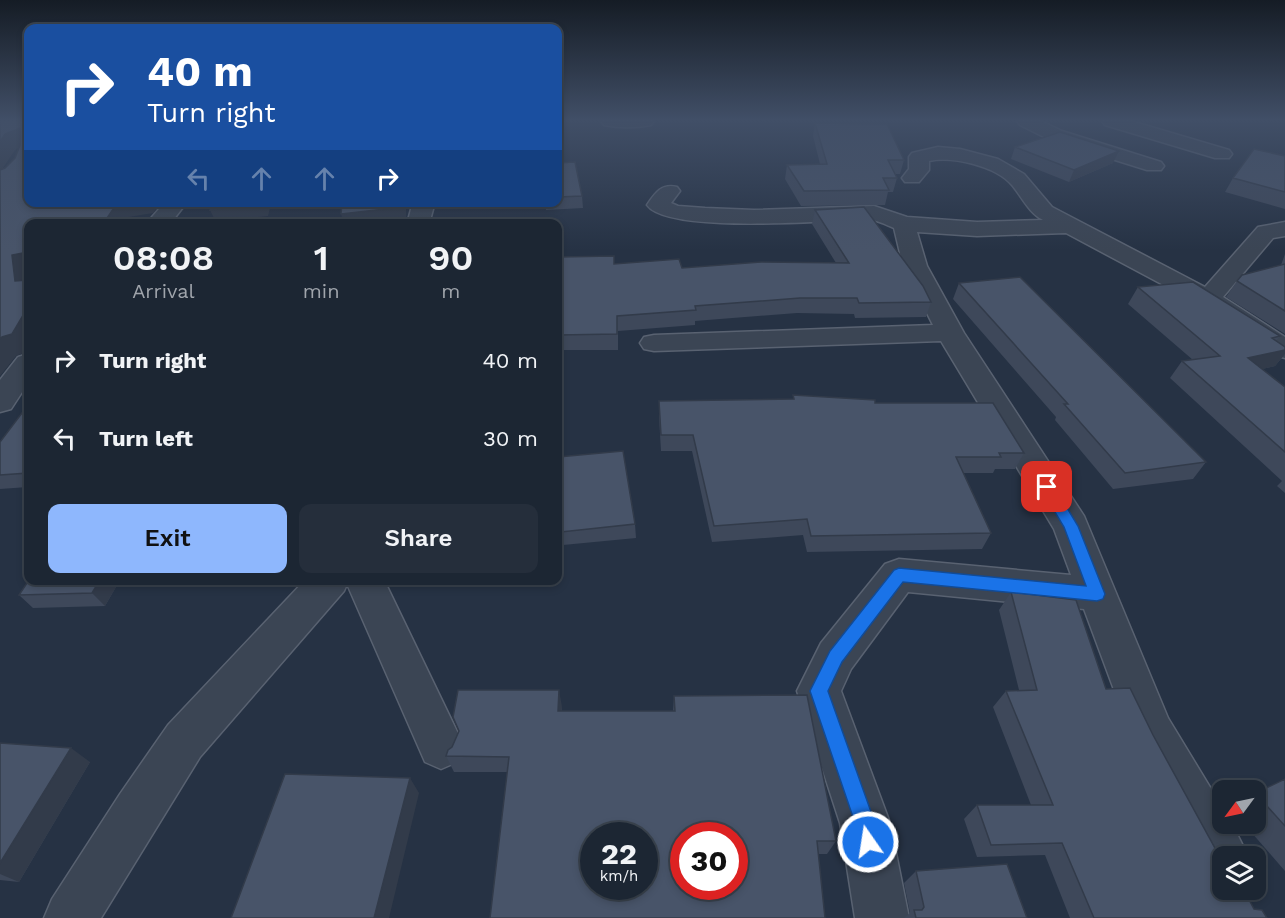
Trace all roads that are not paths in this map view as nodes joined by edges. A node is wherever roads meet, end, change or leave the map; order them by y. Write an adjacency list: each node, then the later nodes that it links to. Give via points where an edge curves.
1 (919, 164): 5 (street)
2 (992, 164): 10 (street, via 1017,178 1044,212)
3 (1147, 164): 4 (street)
4 (1154, 166)
5 (912, 178)
6 (670, 191): 9 (street, via 658,205 674,212 754,217 874,213)
7 (172, 207): 8 (street)
8 (162, 219)
9 (904, 224): 10 (street, via 977,229); 13 (street, via 915,266)
10 (1072, 226): 12 (street)
11 (1285, 229): 12 (street, via 1266,232)
12 (1208, 299): 15 (street)
13 (950, 333): 14 (street); 20 (street, via 1071,526)
14 (654, 344)
15 (1285, 349)
16 (24, 369): 17 (street)
17 (0, 402)
18 (325, 585): 23 (street, via 184,741)
19 (367, 585): 21 (street)
20 (1097, 594): 22 (street, via 1152,733); 24 (street, via 899,575 836,656 819,691 865,823)
21 (441, 746)
22 (1217, 846)
23 (71, 918)
24 (882, 918)

